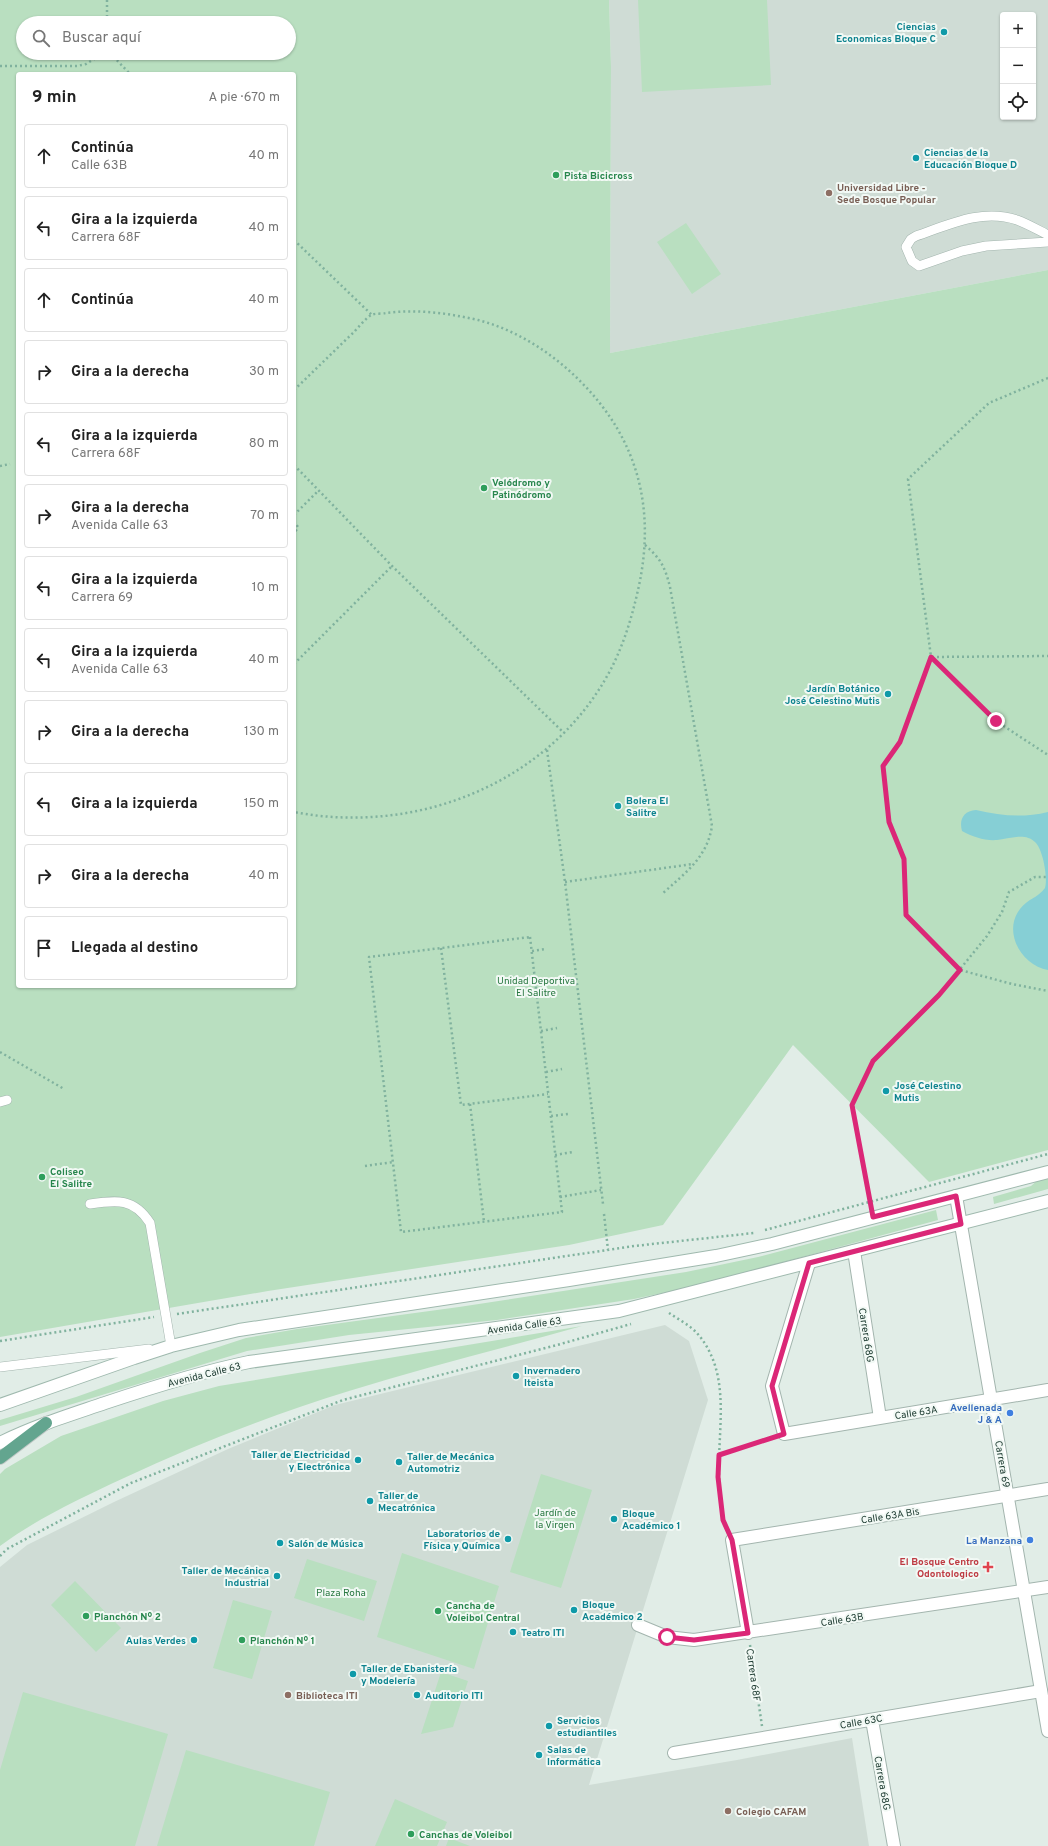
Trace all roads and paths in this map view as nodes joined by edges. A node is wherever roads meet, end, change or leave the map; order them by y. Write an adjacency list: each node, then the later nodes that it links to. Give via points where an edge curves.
1 (107, 0): 2 (path)
2 (107, 16)
3 (93, 60): 5 (path, via 78,66)
4 (117, 60): 6 (path)
5 (0, 66)
6 (128, 72)
7 (1048, 235): 9 (lane, via 1017,220 980,216 916,236 906,247 912,262 919,266 972,248)
8 (296, 242): 10 (path)
9 (1048, 242)
10 (372, 315): 12 (path); 18 (path, via 406,310 450,313 487,322 545,351 572,373 599,400 620,432 633,461 643,497)
11 (1048, 378): 21 (path, via 989,403 908,479)
12 (296, 388)
13 (10, 464): 14 (path)
14 (0, 466)
15 (296, 468): 16 (path)
16 (318, 491): 17 (path); 19 (path)
17 (296, 513)
18 (645, 545): 23 (path, via 643,566 628,630 612,667 591,700); 27 (path, via 658,556 670,587 710,806 710,840)
19 (392, 566): 22 (path); 23 (path)
20 (1048, 656): 21 (path)
21 (931, 657): 25 (path, via 996,721); 34 (path, via 900,742 883,766 889,822 904,859 906,915)
22 (296, 662)
23 (564, 733): 24 (path)
24 (547, 750): 26 (path, via 518,771 481,791 422,811 385,817 340,818); 29 (path)
25 (1048, 755)
26 (296, 812)
27 (694, 864): 29 (path); 30 (path)
28 (1048, 877): 34 (path, via 1036,877 1009,892 1002,912 987,936)
29 (565, 882): 54 (path)
30 (662, 894)
31 (441, 948): 33 (path, via 530,938); 45 (path, via 461,1105); 51 (path, via 369,957)
32 (546, 949): 33 (path)
33 (532, 951): 36 (path)
34 (960, 970): 37 (path); 57 (path, via 939,995 873,1061 852,1105)
35 (552, 990): 36 (path)
36 (536, 991): 39 (path)
37 (1048, 991)
38 (557, 1028): 39 (path)
39 (541, 1030): 42 (path)
40 (0, 1052): 43 (path)
41 (562, 1069): 42 (path)
42 (546, 1072): 44 (path)
43 (64, 1089)
44 (548, 1094): 45 (path); 47 (path)
45 (470, 1104): 63 (path)
46 (568, 1114): 47 (path)
47 (551, 1116): 50 (path)
48 (573, 1152): 50 (path)
49 (1048, 1154): 57 (path)
50 (555, 1155): 56 (path)
51 (393, 1162): 52 (path); 63 (path, via 401,1232)
52 (365, 1166)
53 (1048, 1172): 55 (street)
54 (601, 1190): 56 (path); 60 (path)
55 (956, 1196): 62 (street); 64 (street, Carrera 69)
56 (560, 1197): 63 (path, via 562,1212)
57 (870, 1201): 62 (path); 65 (path, via 758,1232)
58 (1048, 1201): 64 (street, Avenida Calle 63)
59 (90, 1204): 71 (lane, via 119,1201 133,1206 146,1216 152,1230)
60 (603, 1204)
61 (604, 1214): 65 (path)
62 (873, 1217): 74 (street, via 716,1256 239,1330)
63 (484, 1222)
64 (961, 1224): 66 (street, Avenida Calle 63); 77 (street, Carrera 69)
65 (608, 1250): 71 (path)
66 (854, 1251): 67 (street, Avenida Calle 63); 79 (street, Carrera 68G)
67 (809, 1263): 80 (street, Avenida Calle 63, via 643,1306 597,1315 221,1368 172,1380); 81 (street, via 772,1386)
68 (677, 1310): 69 (path)
69 (669, 1312): 70 (path); 83 (path, via 696,1332 711,1354 718,1374 721,1395)
70 (662, 1315)
71 (166, 1316): 73 (path); 74 (lane)
72 (632, 1323): 88 (path, via 343,1400 131,1483 7,1549)
73 (0, 1341)
74 (171, 1346): 75 (lane); 78 (street)
75 (0, 1368)
76 (1048, 1390): 77 (street, Calle 63A)
77 (992, 1400): 79 (street, Calle 63A); 86 (street, Carrera 69)
78 (0, 1405)
79 (880, 1418): 81 (street, Calle 63A)
80 (46, 1423): 82 (street, Avenida Calle 63); 84 (main road)
81 (784, 1434): 83 (path)
82 (0, 1443)
83 (719, 1455): 87 (path, via 718,1477 723,1520)
84 (0, 1458)
85 (1048, 1489): 86 (street, Calle 63A Bis)
86 (1008, 1496): 87 (street, Calle 63A Bis); 90 (street, Carrera 69)
87 (732, 1540): 92 (street)
88 (0, 1556)
89 (1048, 1586): 90 (street, Calle 63B)
90 (1025, 1590): 92 (street, Calle 63B); 93 (street, Carrera 69)
91 (638, 1625): 92 (street, Calle 63B, via 667,1637 694,1640)
92 (748, 1633): 96 (path, Carrera 68F)
93 (1044, 1690): 94 (street, Calle 63C); 95 (street, Carrera 69)
94 (872, 1720): 96 (street, Calle 63C); 98 (street, Carrera 68G)
95 (1048, 1732)
96 (763, 1738): 97 (street, Calle 63C)
97 (674, 1753)
98 (894, 1846)

